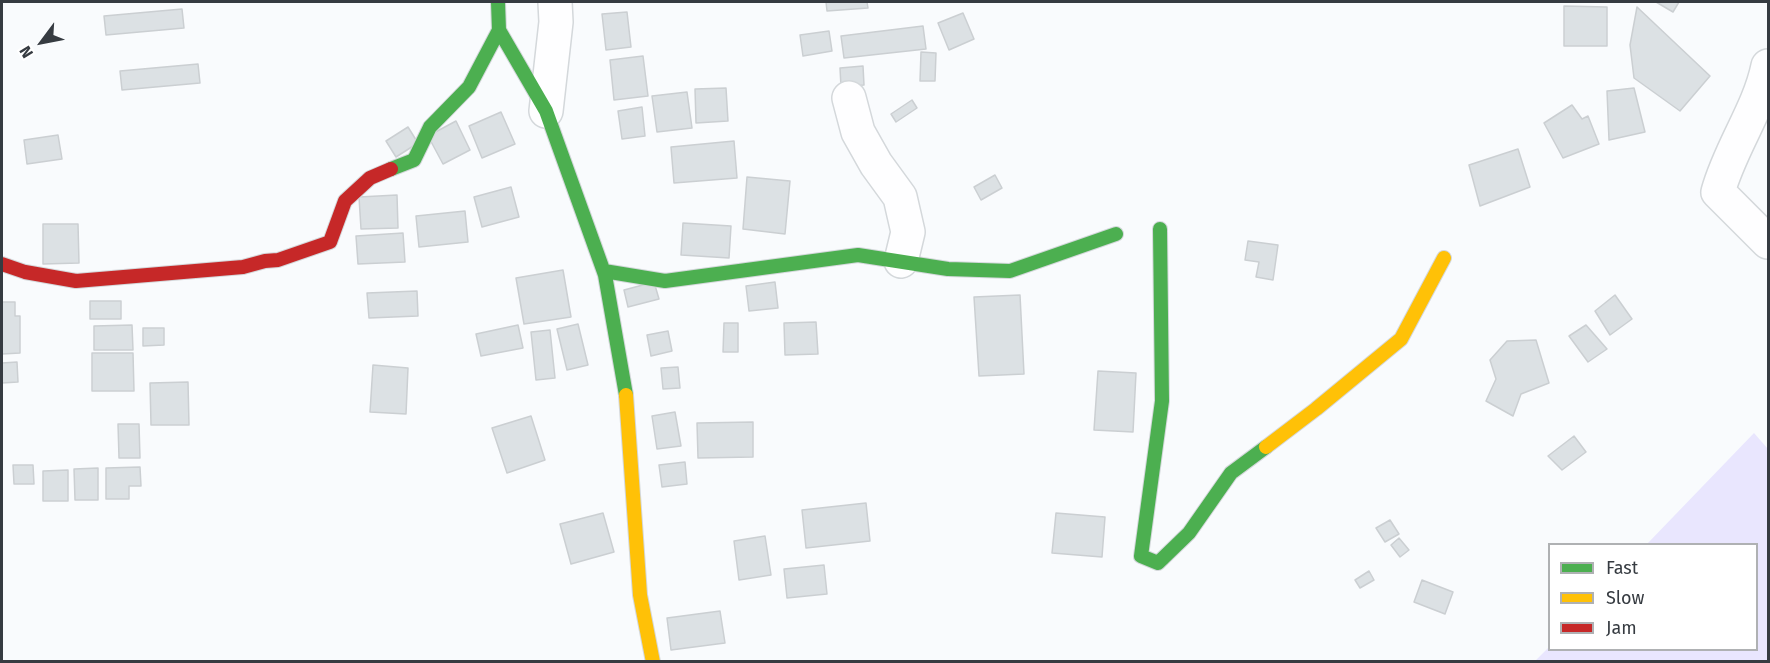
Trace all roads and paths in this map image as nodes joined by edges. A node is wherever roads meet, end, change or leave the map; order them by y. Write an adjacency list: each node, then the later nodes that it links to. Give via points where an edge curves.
1 (498, 2): 3 (street)
2 (555, 2): 6 (street)
3 (499, 30): 6 (street); 12 (street, via 469,87 430,127 414,160 370,178 345,201 330,242 243,267 76,281)
4 (1768, 66): 9 (street, via 1765,84 1718,192)
5 (849, 98): 11 (street, via 858,132 900,197 908,232)
6 (546, 111): 13 (street)
7 (1160, 229): 10 (street, via 1162,401 1141,556 1158,564 1189,533 1231,473 1401,339)
8 (1116, 234): 11 (street, via 1010,271 948,269)
9 (1768, 242)
10 (1444, 258)
11 (901, 261): 13 (street, via 858,255 664,281)
12 (2, 264)
13 (604, 271): 14 (street, via 626,396 640,595)
14 (652, 662)

